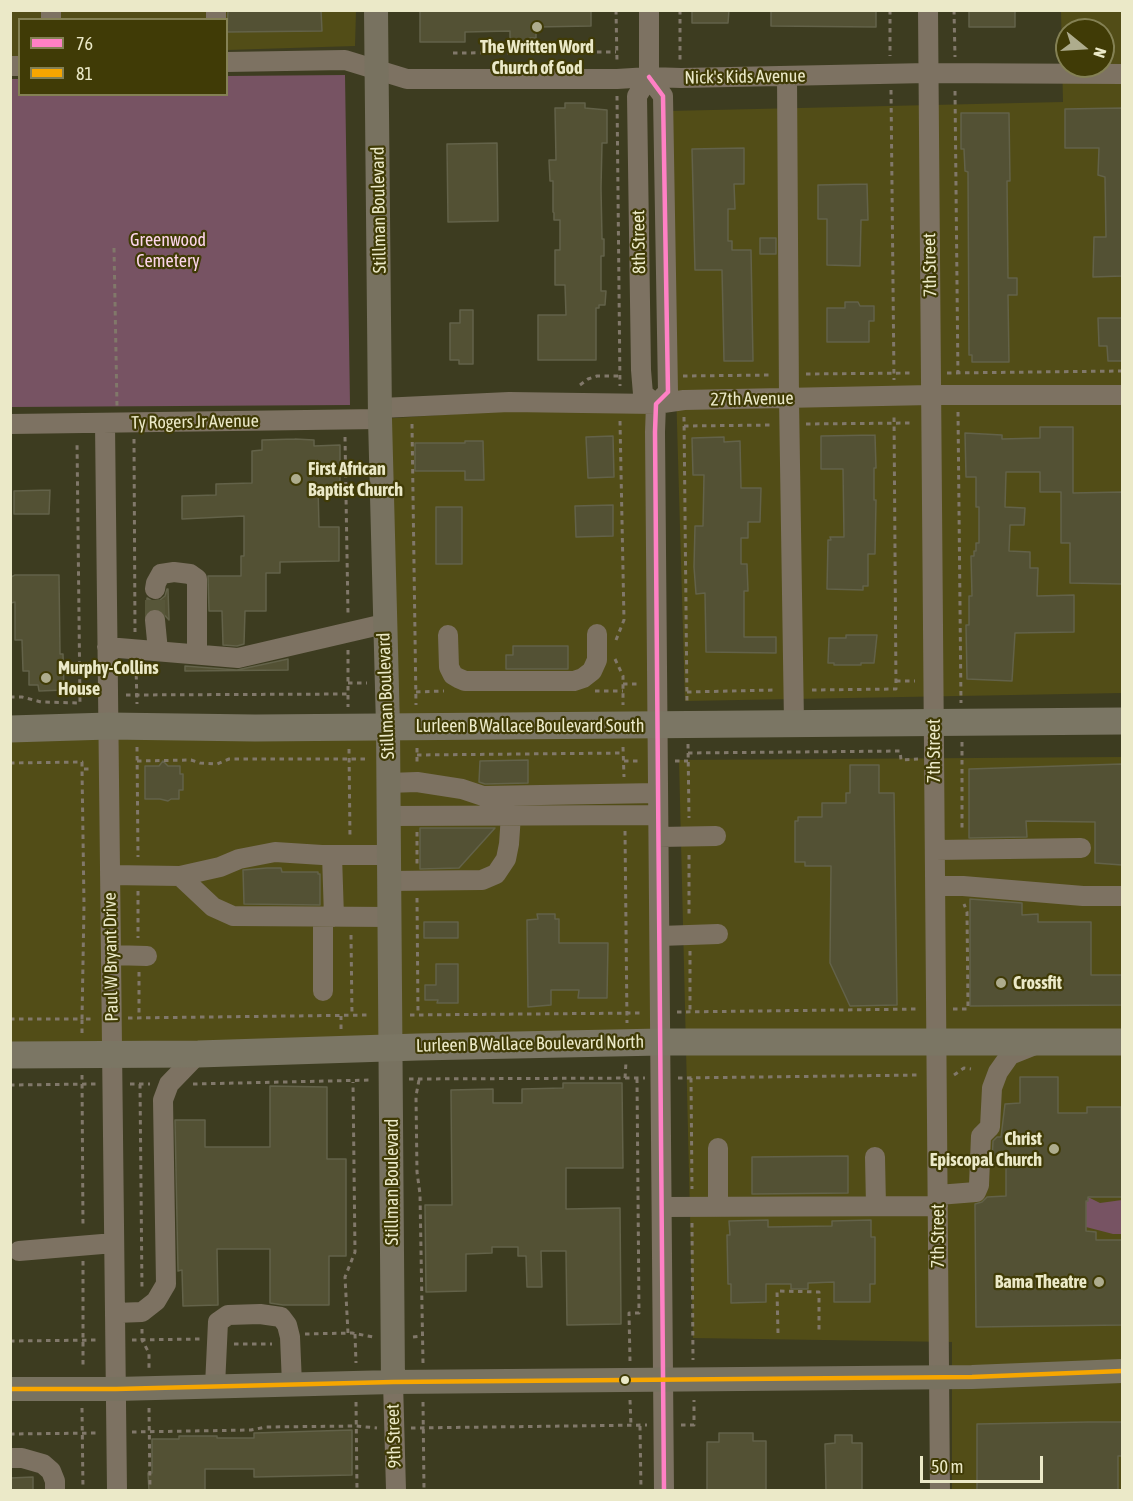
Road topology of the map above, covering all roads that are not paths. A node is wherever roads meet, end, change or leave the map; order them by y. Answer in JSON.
{"nodes":[{"id":1,"x":376,"y":10,"type":"edge"},
{"id":2,"x":649,"y":10,"type":"edge"},
{"id":3,"x":928,"y":10,"type":"edge"},
{"id":4,"x":228,"y":62,"type":"edge"},
{"id":5,"x":377,"y":68,"type":"junction"},
{"id":6,"x":928,"y":73,"type":"junction"},
{"id":7,"x":1122,"y":74,"type":"edge"},
{"id":8,"x":650,"y":76,"type":"junction"},
{"id":9,"x":786,"y":76,"type":"junction"},
{"id":10,"x":1122,"y":395,"type":"edge"},
{"id":11,"x":931,"y":396,"type":"junction"},
{"id":12,"x":789,"y":399,"type":"junction"},
{"id":13,"x":656,"y":404,"type":"junction"},
{"id":14,"x":381,"y":413,"type":"junction"},
{"id":15,"x":10,"y":424,"type":"edge"},
{"id":16,"x":111,"y":424,"type":"junction"},
{"id":17,"x":155,"y":589,"type":"dead end"},
{"id":18,"x":155,"y":620,"type":"tunnel mouth"},
{"id":19,"x":384,"y":624,"type":"junction"},
{"id":20,"x":597,"y":634,"type":"dead end"},
{"id":21,"x":448,"y":635,"type":"dead end"},
{"id":22,"x":107,"y":646,"type":"junction"},
{"id":23,"x":158,"y":651,"type":"junction"},
{"id":24,"x":197,"y":654,"type":"junction"},
{"id":25,"x":1122,"y":721,"type":"edge"},
{"id":26,"x":934,"y":722,"type":"junction"},
{"id":27,"x":794,"y":723,"type":"junction"},
{"id":28,"x":657,"y":725,"type":"junction"},
{"id":29,"x":109,"y":726,"type":"junction"},
{"id":30,"x":388,"y":727,"type":"junction"},
{"id":31,"x":10,"y":729,"type":"edge"},
{"id":32,"x":388,"y":783,"type":"junction"},
{"id":33,"x":658,"y":793,"type":"junction"},
{"id":34,"x":658,"y":815,"type":"junction"},
{"id":35,"x":389,"y":816,"type":"junction"},
{"id":36,"x":511,"y":816,"type":"junction"},
{"id":37,"x":716,"y":836,"type":"dead end"},
{"id":38,"x":659,"y":837,"type":"junction"},
{"id":39,"x":1081,"y":848,"type":"dead end"},
{"id":40,"x":935,"y":850,"type":"junction"},
{"id":41,"x":332,"y":855,"type":"junction"},
{"id":42,"x":389,"y":855,"type":"junction"},
{"id":43,"x":220,"y":867,"type":"junction"},
{"id":44,"x":110,"y":876,"type":"junction"},
{"id":45,"x":180,"y":876,"type":"junction"},
{"id":46,"x":389,"y":881,"type":"junction"},
{"id":47,"x":935,"y":886,"type":"junction"},
{"id":48,"x":1122,"y":896,"type":"edge"},
{"id":49,"x":236,"y":915,"type":"junction"},
{"id":50,"x":328,"y":917,"type":"junction"},
{"id":51,"x":390,"y":917,"type":"junction"},
{"id":52,"x":718,"y":934,"type":"dead end"},
{"id":53,"x":660,"y":936,"type":"junction"},
{"id":54,"x":111,"y":956,"type":"junction"},
{"id":55,"x":147,"y":956,"type":"dead end"},
{"id":56,"x":323,"y":991,"type":"dead end"},
{"id":57,"x":1045,"y":1041,"type":"junction"},
{"id":58,"x":661,"y":1042,"type":"junction"},
{"id":59,"x":936,"y":1042,"type":"junction"},
{"id":60,"x":1122,"y":1042,"type":"edge"},
{"id":61,"x":391,"y":1048,"type":"junction"},
{"id":62,"x":112,"y":1054,"type":"junction"},
{"id":63,"x":198,"y":1054,"type":"junction"},
{"id":64,"x":10,"y":1055,"type":"edge"},
{"id":65,"x":718,"y":1148,"type":"dead end"},
{"id":66,"x":875,"y":1157,"type":"dead end"},
{"id":67,"x":938,"y":1201,"type":"junction"},
{"id":68,"x":876,"y":1206,"type":"junction"},
{"id":69,"x":718,"y":1207,"type":"junction"},
{"id":70,"x":662,"y":1208,"type":"junction"},
{"id":71,"x":114,"y":1243,"type":"junction"},
{"id":72,"x":19,"y":1251,"type":"dead end"},
{"id":73,"x":115,"y":1313,"type":"junction"},
{"id":74,"x":1122,"y":1371,"type":"edge"},
{"id":75,"x":940,"y":1377,"type":"junction"},
{"id":76,"x":663,"y":1380,"type":"junction"},
{"id":77,"x":393,"y":1382,"type":"junction"},
{"id":78,"x":292,"y":1384,"type":"junction"},
{"id":79,"x":215,"y":1386,"type":"junction"},
{"id":80,"x":10,"y":1389,"type":"edge"},
{"id":81,"x":116,"y":1389,"type":"junction"},
{"id":82,"x":10,"y":1458,"type":"edge"},
{"id":83,"x":55,"y":1491,"type":"edge"},
{"id":84,"x":117,"y":1491,"type":"edge"},
{"id":85,"x":396,"y":1491,"type":"edge"},
{"id":86,"x":664,"y":1491,"type":"edge"},
{"id":87,"x":940,"y":1491,"type":"edge"}],
"edges":[{"from":1,"to":5,"type":"main road","name":"Stillman Boulevard"},
{"from":2,"to":8,"type":"street","name":"8th Street"},
{"from":3,"to":6,"type":"street","name":"7th Street"},
{"from":4,"to":5,"type":"street","name":"Nick's Kids Avenue"},
{"from":5,"to":8,"type":"street","name":"Nick's Kids Avenue"},
{"from":5,"to":14,"type":"main road","name":"Stillman Boulevard"},
{"from":6,"to":7,"type":"street","name":"Nick's Kids Avenue"},
{"from":6,"to":9,"type":"street","name":"Nick's Kids Avenue"},
{"from":6,"to":11,"type":"street","name":"7th Street"},
{"from":8,"to":9,"type":"street","name":"Nick's Kids Avenue"},
{"from":8,"to":13,"type":"street","name":"8th Street"},
{"from":8,"to":13,"type":"street","name":"8th Street"},
{"from":9,"to":12,"type":"street"},
{"from":10,"to":11,"type":"street","name":"27th Avenue"},
{"from":11,"to":12,"type":"street","name":"27th Avenue"},
{"from":11,"to":26,"type":"street","name":"7th Street"},
{"from":12,"to":13,"type":"street","name":"27th Avenue"},
{"from":12,"to":27,"type":"street"},
{"from":13,"to":14,"type":"street","name":"27th Avenue"},
{"from":13,"to":28,"type":"street","name":"8th Street"},
{"from":14,"to":16,"type":"street","name":"Ty Rogers Jr Avenue"},
{"from":14,"to":19,"type":"main road","name":"Stillman Boulevard"},
{"from":15,"to":16,"type":"street","name":"Ty Rogers Jr Avenue"},
{"from":16,"to":22,"type":"street","name":"Paul W Bryant Drive"},
{"from":17,"to":24,"type":"street"},
{"from":18,"to":23,"type":"street"},
{"from":19,"to":24,"type":"street"},
{"from":19,"to":30,"type":"main road","name":"Stillman Boulevard"},
{"from":20,"to":21,"type":"street"},
{"from":22,"to":23,"type":"street"},
{"from":22,"to":29,"type":"street","name":"Paul W Bryant Drive"},
{"from":23,"to":24,"type":"street"},
{"from":25,"to":26,"type":"highway","name":"Lurleen B Wallace Boulevard South"},
{"from":26,"to":27,"type":"highway","name":"Lurleen B Wallace Boulevard South"},
{"from":26,"to":40,"type":"street","name":"7th Street"},
{"from":27,"to":28,"type":"highway","name":"Lurleen B Wallace Boulevard South"},
{"from":28,"to":30,"type":"highway","name":"Lurleen B Wallace Boulevard South"},
{"from":28,"to":33,"type":"street","name":"8th Street"},
{"from":29,"to":30,"type":"highway","name":"Lurleen B Wallace Boulevard South"},
{"from":29,"to":31,"type":"highway","name":"Lurleen B Wallace Boulevard South"},
{"from":29,"to":44,"type":"street","name":"Paul W Bryant Drive"},
{"from":30,"to":32,"type":"main road","name":"Stillman Boulevard"},
{"from":32,"to":33,"type":"street"},
{"from":32,"to":35,"type":"main road","name":"Stillman Boulevard"},
{"from":33,"to":34,"type":"street","name":"8th Street"},
{"from":34,"to":36,"type":"street"},
{"from":34,"to":38,"type":"street","name":"8th Street"},
{"from":35,"to":36,"type":"street"},
{"from":35,"to":42,"type":"main road","name":"Stillman Boulevard"},
{"from":36,"to":46,"type":"street"},
{"from":37,"to":38,"type":"street"},
{"from":38,"to":53,"type":"street","name":"8th Street"},
{"from":39,"to":40,"type":"street"},
{"from":40,"to":47,"type":"street","name":"7th Street"},
{"from":41,"to":42,"type":"street"},
{"from":41,"to":43,"type":"street"},
{"from":41,"to":50,"type":"street"},
{"from":42,"to":46,"type":"main road","name":"Stillman Boulevard"},
{"from":43,"to":45,"type":"street"},
{"from":43,"to":49,"type":"street"},
{"from":44,"to":45,"type":"street"},
{"from":44,"to":54,"type":"street","name":"Paul W Bryant Drive"},
{"from":45,"to":49,"type":"street"},
{"from":46,"to":51,"type":"main road","name":"Stillman Boulevard"},
{"from":47,"to":48,"type":"street"},
{"from":47,"to":59,"type":"street","name":"7th Street"},
{"from":49,"to":50,"type":"street"},
{"from":50,"to":51,"type":"street"},
{"from":50,"to":56,"type":"street"},
{"from":51,"to":61,"type":"main road","name":"Stillman Boulevard"},
{"from":52,"to":53,"type":"street"},
{"from":53,"to":58,"type":"street","name":"8th Street"},
{"from":54,"to":55,"type":"street"},
{"from":54,"to":62,"type":"street","name":"Paul W Bryant Drive"},
{"from":57,"to":59,"type":"highway","name":"Lurleen B Wallace Boulevard North"},
{"from":57,"to":60,"type":"highway","name":"Lurleen B Wallace Boulevard North"},
{"from":57,"to":67,"type":"street"},
{"from":58,"to":59,"type":"highway","name":"Lurleen B Wallace Boulevard North"},
{"from":58,"to":61,"type":"highway","name":"Lurleen B Wallace Boulevard North"},
{"from":58,"to":70,"type":"street","name":"8th Street"},
{"from":59,"to":67,"type":"street","name":"7th Street"},
{"from":61,"to":63,"type":"highway","name":"Lurleen B Wallace Boulevard North"},
{"from":61,"to":77,"type":"main road","name":"Stillman Boulevard"},
{"from":62,"to":63,"type":"highway","name":"Lurleen B Wallace Boulevard North"},
{"from":62,"to":64,"type":"highway","name":"Lurleen B Wallace Boulevard North"},
{"from":62,"to":71,"type":"street","name":"Paul W Bryant Drive"},
{"from":63,"to":73,"type":"street"},
{"from":65,"to":69,"type":"street"},
{"from":66,"to":68,"type":"street"},
{"from":67,"to":68,"type":"street"},
{"from":67,"to":75,"type":"street","name":"7th Street"},
{"from":68,"to":69,"type":"street"},
{"from":69,"to":70,"type":"street"},
{"from":70,"to":76,"type":"street","name":"8th Street"},
{"from":71,"to":72,"type":"street"},
{"from":71,"to":73,"type":"street","name":"Paul W Bryant Drive"},
{"from":73,"to":81,"type":"street","name":"Paul W Bryant Drive"},
{"from":74,"to":75,"type":"main road"},
{"from":75,"to":76,"type":"main road"},
{"from":75,"to":87,"type":"street","name":"7th Street"},
{"from":76,"to":77,"type":"main road"},
{"from":76,"to":86,"type":"street","name":"8th Street"},
{"from":77,"to":78,"type":"main road"},
{"from":77,"to":85,"type":"street","name":"9th Street"},
{"from":78,"to":79,"type":"main road"},
{"from":78,"to":79,"type":"street"},
{"from":79,"to":81,"type":"main road"},
{"from":80,"to":81,"type":"main road"},
{"from":81,"to":84,"type":"street","name":"Paul W Bryant Drive"},
{"from":82,"to":83,"type":"street"}]}
